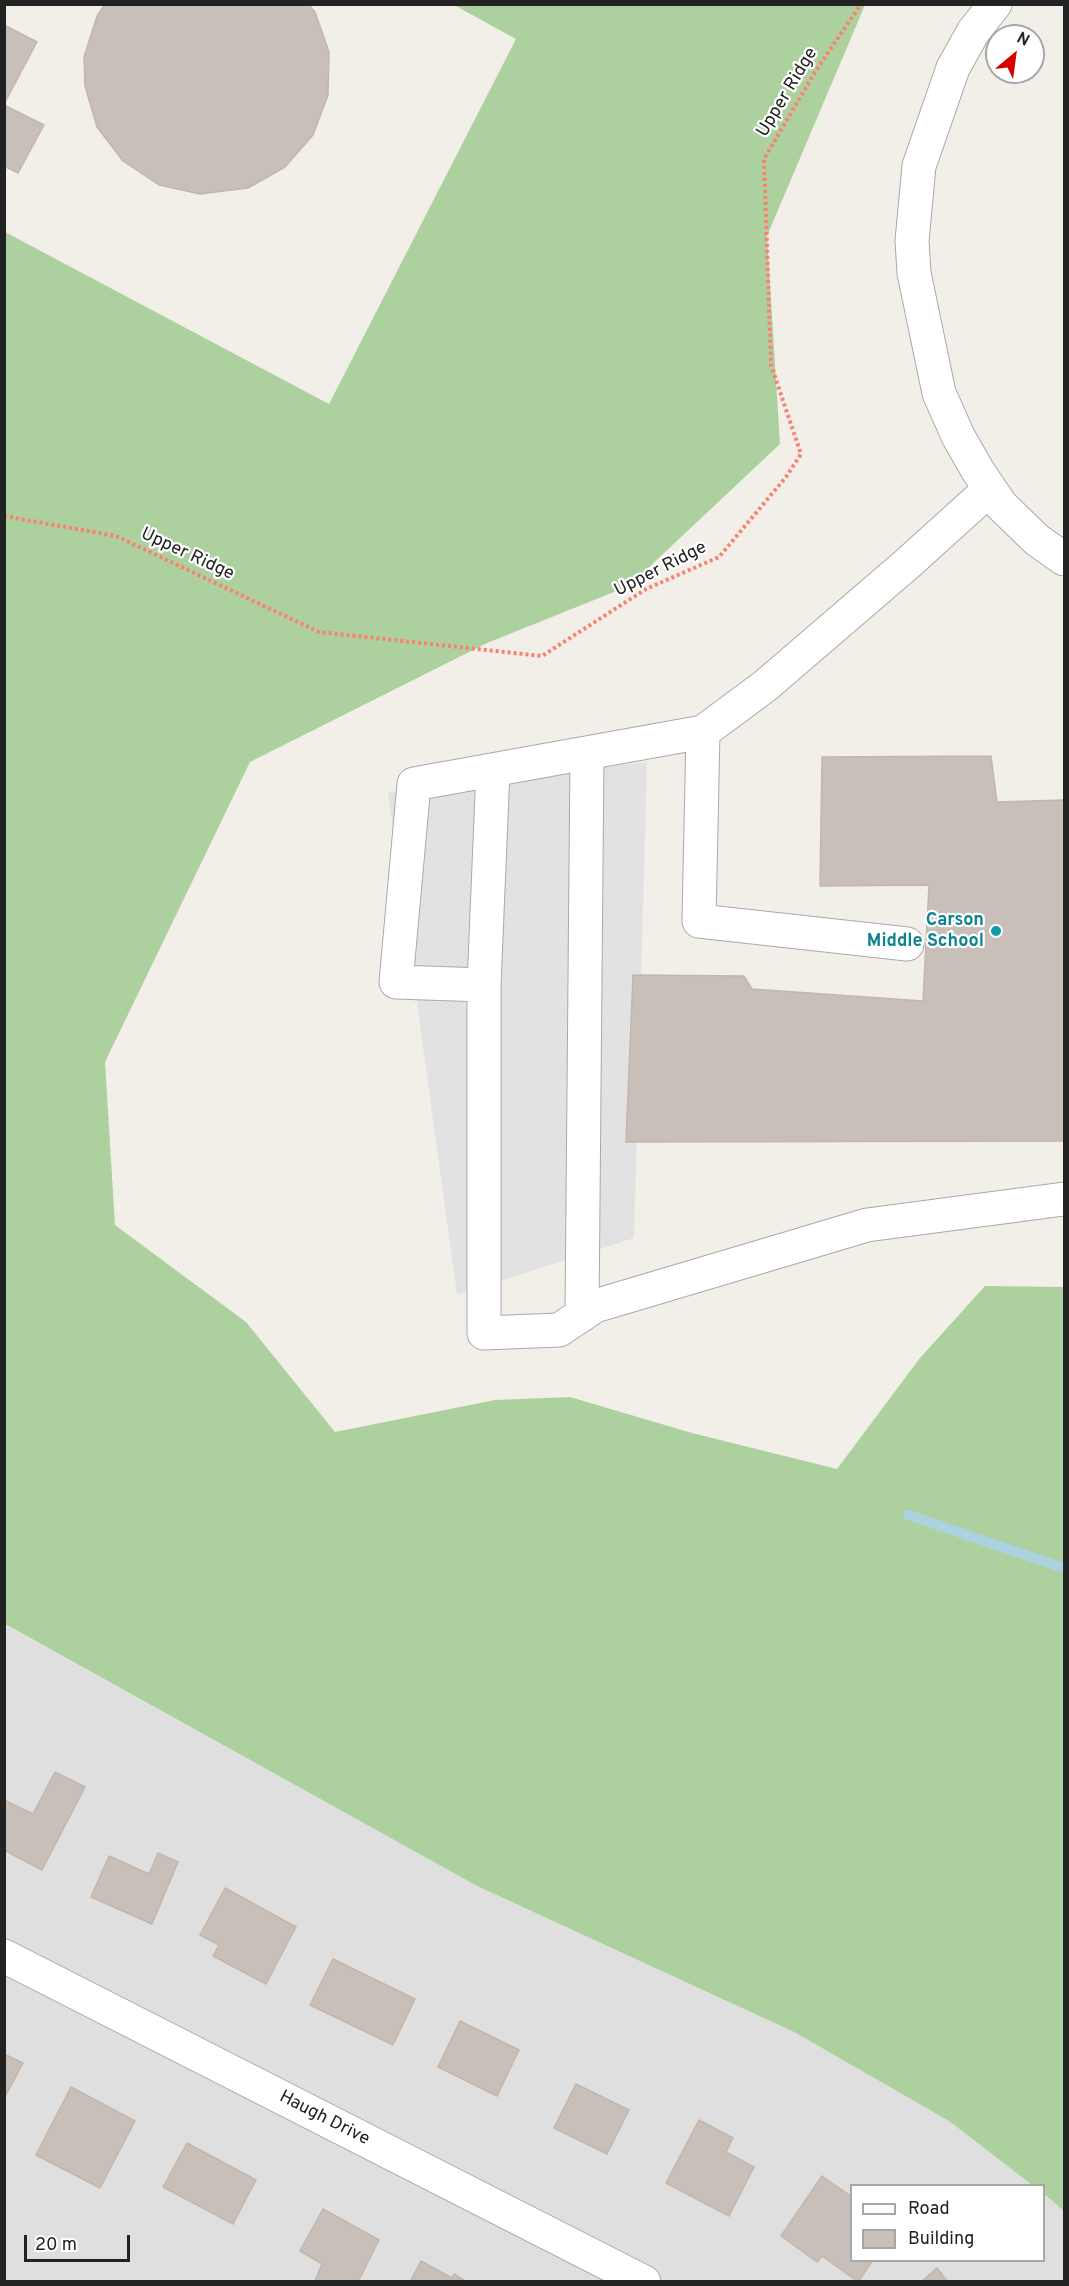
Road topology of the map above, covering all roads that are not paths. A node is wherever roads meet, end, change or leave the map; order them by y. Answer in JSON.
{"nodes":[{"id":1,"x":995,"y":4,"type":"edge"},
{"id":2,"x":990,"y":489,"type":"junction"},
{"id":3,"x":1065,"y":559,"type":"edge"},
{"id":4,"x":703,"y":732,"type":"junction"},
{"id":5,"x":587,"y":754,"type":"junction"},
{"id":6,"x":493,"y":770,"type":"junction"},
{"id":7,"x":907,"y":944,"type":"dead end"},
{"id":8,"x":484,"y":985,"type":"junction"},
{"id":9,"x":1065,"y":1199,"type":"edge"},
{"id":10,"x":582,"y":1315,"type":"junction"},
{"id":11,"x":4,"y":1956,"type":"edge"},
{"id":12,"x":644,"y":2282,"type":"edge"}],
"edges":[{"from":1,"to":2,"type":"street"},
{"from":2,"to":3,"type":"street"},
{"from":2,"to":4,"type":"street"},
{"from":4,"to":5,"type":"street"},
{"from":4,"to":7,"type":"street"},
{"from":5,"to":6,"type":"street"},
{"from":5,"to":10,"type":"street"},
{"from":6,"to":8,"type":"street"},
{"from":6,"to":8,"type":"street"},
{"from":8,"to":10,"type":"street"},
{"from":9,"to":10,"type":"street"},
{"from":11,"to":12,"type":"street","name":"Haugh Drive"}]}
